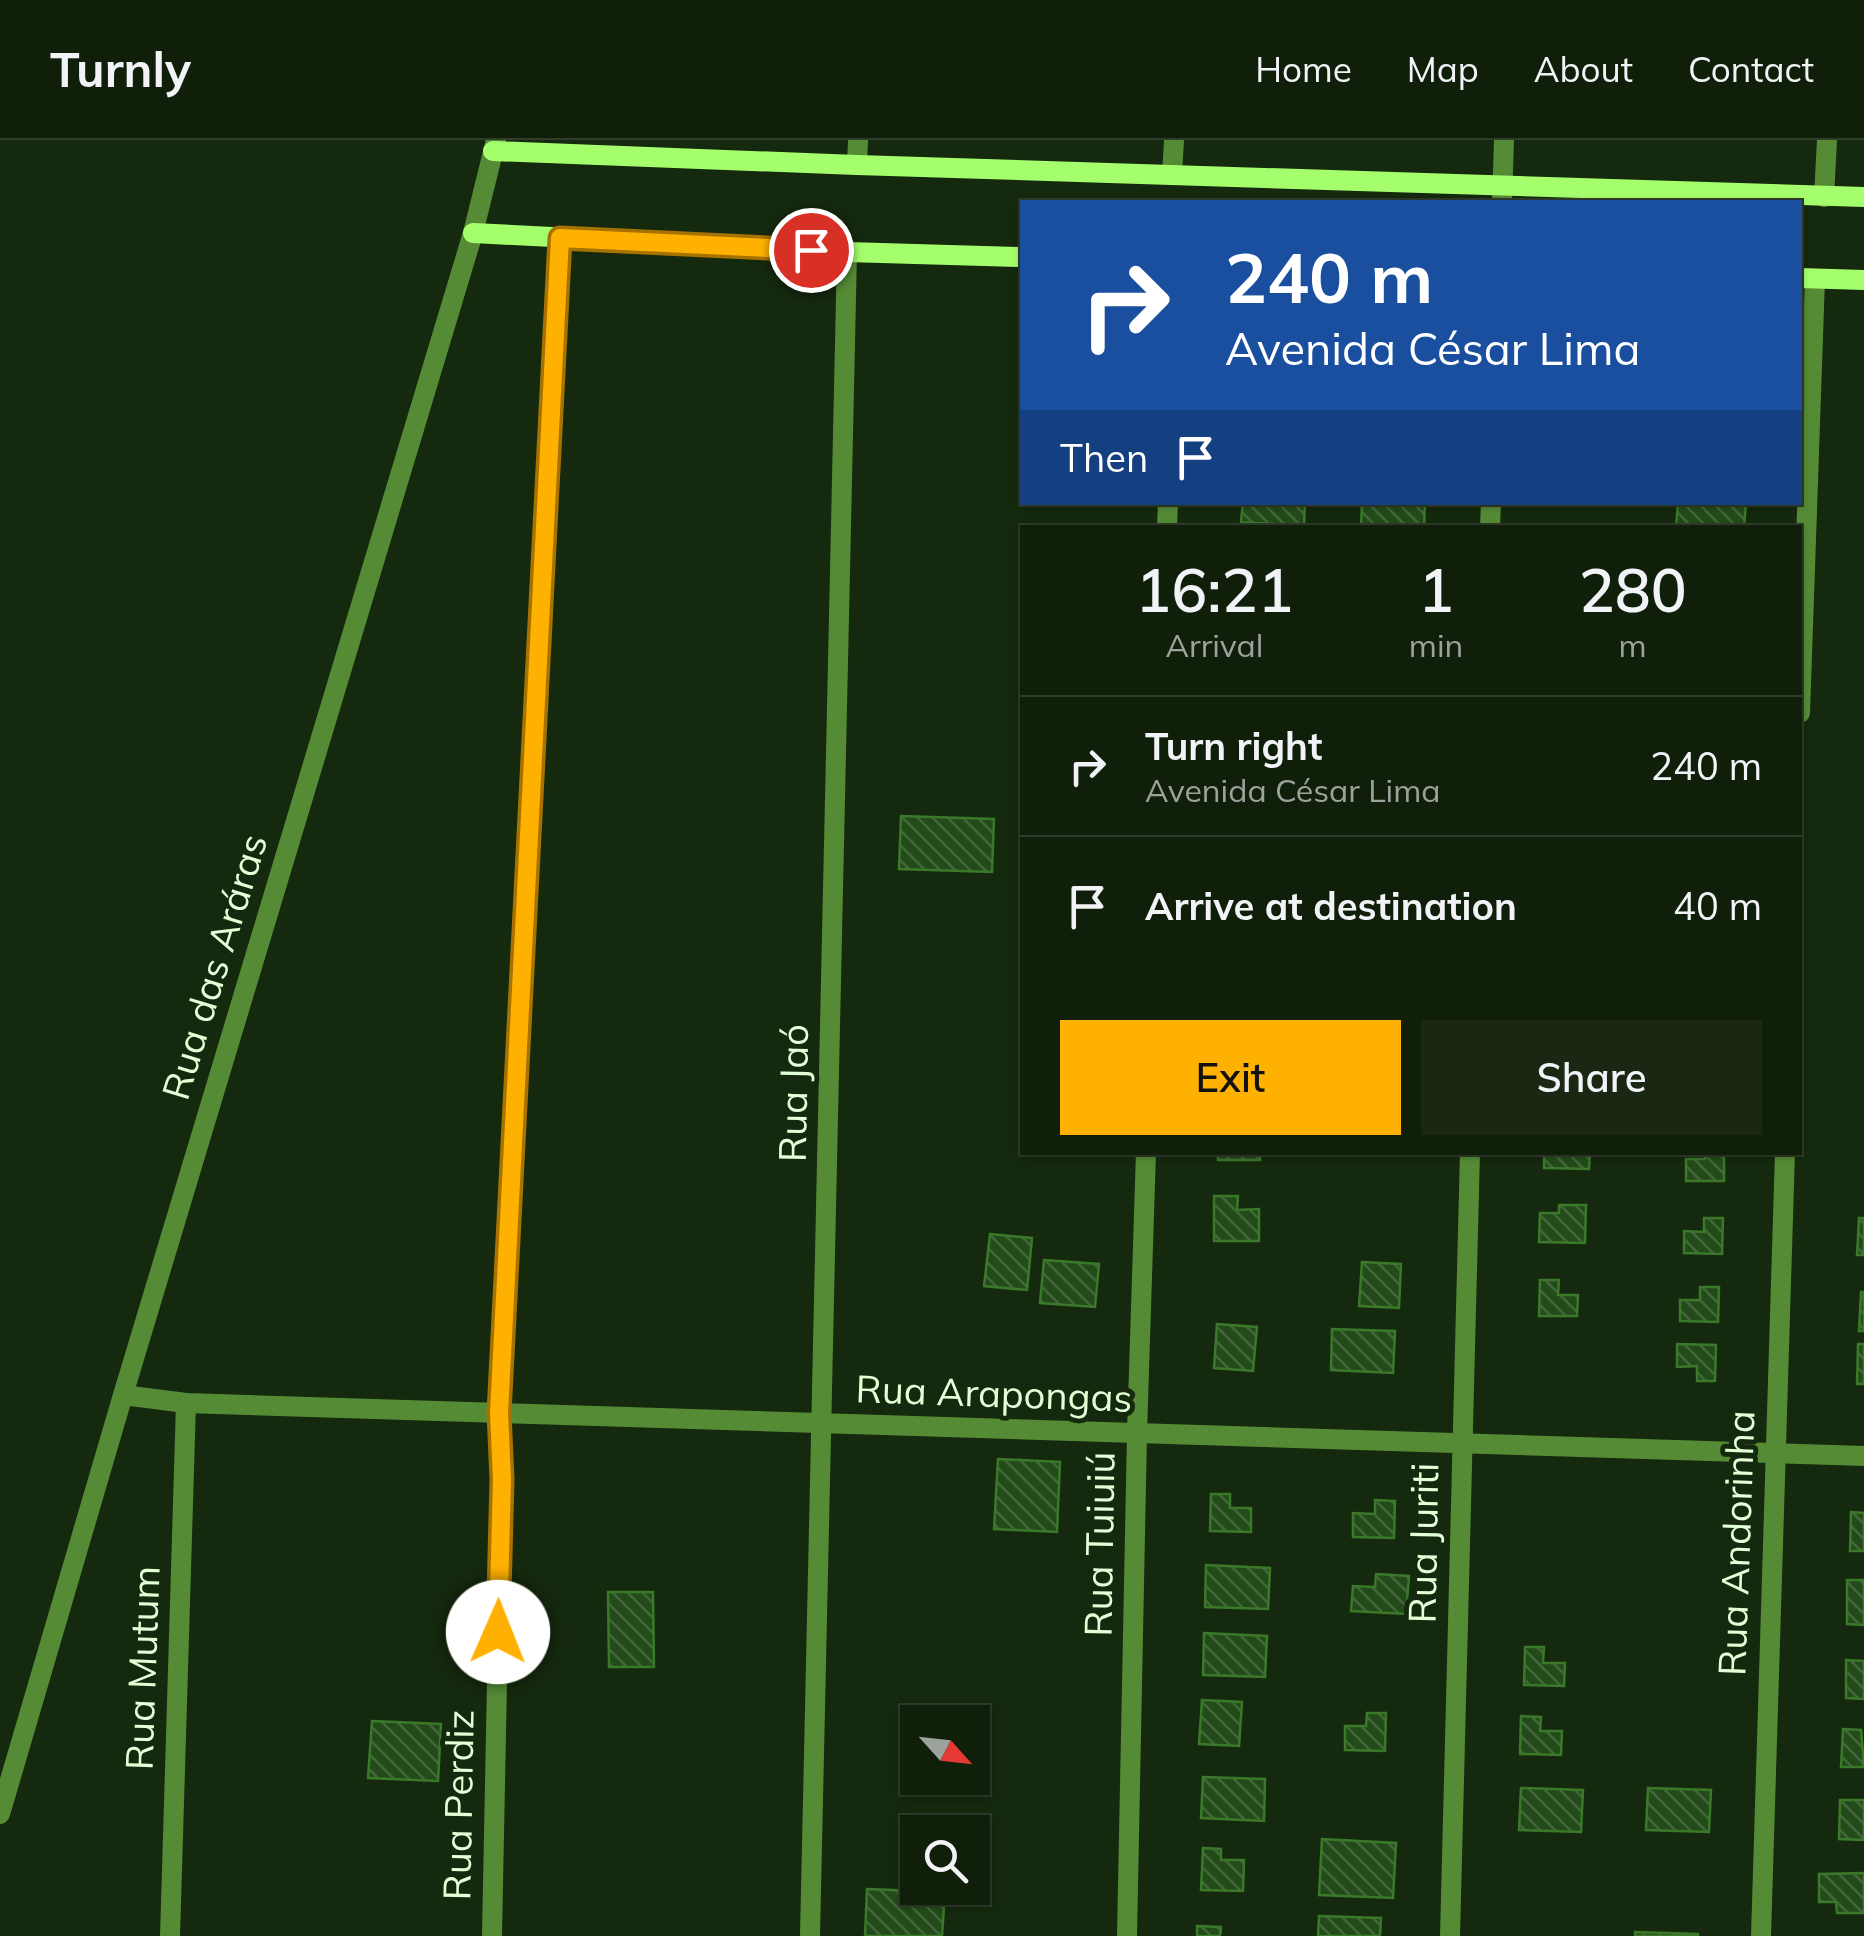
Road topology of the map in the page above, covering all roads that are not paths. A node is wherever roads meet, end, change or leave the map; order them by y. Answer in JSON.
{"nodes":[{"id":1,"x":858,"y":140,"type":"edge"},
{"id":2,"x":1174,"y":140,"type":"edge"},
{"id":3,"x":1504,"y":140,"type":"edge"},
{"id":4,"x":1826,"y":140,"type":"edge"},
{"id":5,"x":494,"y":145,"type":"edge"},
{"id":6,"x":857,"y":165,"type":"junction"},
{"id":7,"x":1172,"y":175,"type":"junction"},
{"id":8,"x":1502,"y":194,"type":"edge"},
{"id":9,"x":1824,"y":196,"type":"junction"},
{"id":10,"x":1864,"y":196,"type":"edge"},
{"id":11,"x":473,"y":233,"type":"junction"},
{"id":12,"x":560,"y":238,"type":"junction"},
{"id":13,"x":847,"y":252,"type":"junction"},
{"id":14,"x":1020,"y":258,"type":"edge"},
{"id":15,"x":1808,"y":279,"type":"edge"},
{"id":16,"x":1864,"y":280,"type":"edge"},
{"id":17,"x":1802,"y":604,"type":"edge"},
{"id":18,"x":1146,"y":1155,"type":"edge"},
{"id":19,"x":1470,"y":1155,"type":"edge"},
{"id":20,"x":1785,"y":1155,"type":"edge"},
{"id":21,"x":123,"y":1395,"type":"junction"},
{"id":22,"x":186,"y":1403,"type":"junction"},
{"id":23,"x":499,"y":1413,"type":"junction"},
{"id":24,"x":822,"y":1424,"type":"junction"},
{"id":25,"x":1137,"y":1434,"type":"junction"},
{"id":26,"x":1461,"y":1444,"type":"junction"},
{"id":27,"x":1774,"y":1453,"type":"junction"},
{"id":28,"x":1864,"y":1456,"type":"edge"},
{"id":29,"x":0,"y":1814,"type":"edge"},
{"id":30,"x":170,"y":1936,"type":"edge"},
{"id":31,"x":492,"y":1936,"type":"edge"},
{"id":32,"x":810,"y":1936,"type":"edge"},
{"id":33,"x":1127,"y":1936,"type":"edge"},
{"id":34,"x":1450,"y":1936,"type":"edge"},
{"id":35,"x":1761,"y":1936,"type":"edge"}],
"edges":[{"from":1,"to":6,"type":"street"},
{"from":2,"to":7,"type":"street"},
{"from":3,"to":8,"type":"street"},
{"from":4,"to":9,"type":"street"},
{"from":5,"to":6,"type":"street"},
{"from":5,"to":11,"type":"street","name":"Rua das Aráras"},
{"from":6,"to":7,"type":"street"},
{"from":7,"to":8,"type":"street"},
{"from":8,"to":9,"type":"street"},
{"from":9,"to":10,"type":"street"},
{"from":11,"to":12,"type":"street"},
{"from":11,"to":21,"type":"street","name":"Rua das Aráras"},
{"from":12,"to":13,"type":"street"},
{"from":12,"to":23,"type":"street","name":"Rua Perdiz"},
{"from":13,"to":14,"type":"street"},
{"from":13,"to":24,"type":"street","name":"Rua Jaó"},
{"from":15,"to":16,"type":"street"},
{"from":15,"to":17,"type":"street"},
{"from":18,"to":25,"type":"street","name":"Rua Tuiuiú"},
{"from":19,"to":26,"type":"street","name":"Rua Juriti"},
{"from":20,"to":27,"type":"street","name":"Rua Andorinha"},
{"from":21,"to":22,"type":"street","name":"Rua Arapongas"},
{"from":21,"to":29,"type":"street","name":"Rua das Aráras"},
{"from":22,"to":23,"type":"street","name":"Rua Arapongas"},
{"from":22,"to":30,"type":"street","name":"Rua Mutum"},
{"from":23,"to":24,"type":"street","name":"Rua Arapongas"},
{"from":23,"to":31,"type":"street","name":"Rua Perdiz"},
{"from":24,"to":25,"type":"street","name":"Rua Arapongas"},
{"from":24,"to":32,"type":"street","name":"Rua Jaó"},
{"from":25,"to":26,"type":"street","name":"Rua Arapongas"},
{"from":25,"to":33,"type":"street","name":"Rua Tuiuiú"},
{"from":26,"to":27,"type":"street","name":"Rua Arapongas"},
{"from":26,"to":34,"type":"street","name":"Rua Juriti"},
{"from":27,"to":28,"type":"street","name":"Rua Arapongas"},
{"from":27,"to":35,"type":"street","name":"Rua Andorinha"}]}
